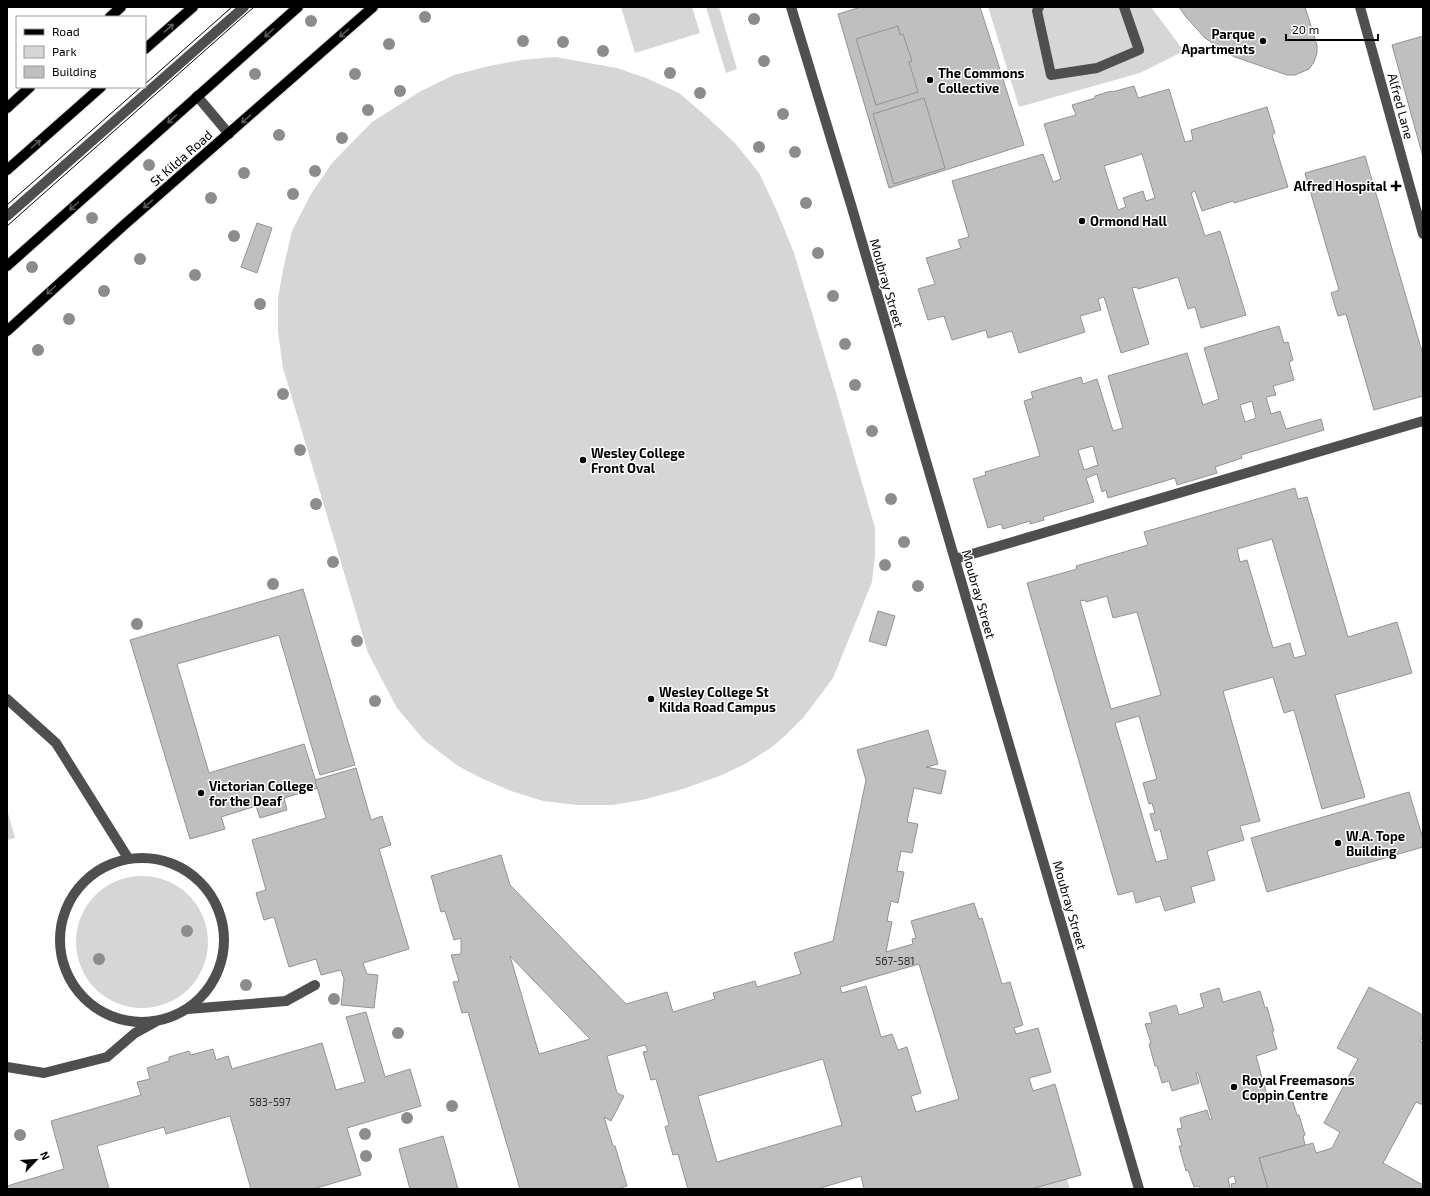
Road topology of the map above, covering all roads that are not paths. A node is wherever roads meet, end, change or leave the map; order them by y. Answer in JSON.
{"nodes":[{"id":1,"x":121,"y":7,"type":"edge"},
{"id":2,"x":193,"y":7,"type":"edge"},
{"id":3,"x":244,"y":7,"type":"edge"},
{"id":4,"x":298,"y":7,"type":"edge"},
{"id":5,"x":373,"y":7,"type":"edge"},
{"id":6,"x":791,"y":7,"type":"edge"},
{"id":7,"x":1039,"y":7,"type":"edge"},
{"id":8,"x":1124,"y":7,"type":"edge"},
{"id":9,"x":1360,"y":7,"type":"edge"},
{"id":10,"x":111,"y":16,"type":"edge"},
{"id":11,"x":146,"y":48,"type":"edge"},
{"id":12,"x":29,"y":88,"type":"edge"},
{"id":13,"x":100,"y":88,"type":"edge"},
{"id":14,"x":198,"y":96,"type":"junction"},
{"id":15,"x":7,"y":108,"type":"edge"},
{"id":16,"x":228,"y":134,"type":"junction"},
{"id":17,"x":7,"y":170,"type":"edge"},
{"id":18,"x":7,"y":216,"type":"edge"},
{"id":19,"x":1423,"y":234,"type":"edge"},
{"id":20,"x":7,"y":266,"type":"edge"},
{"id":21,"x":7,"y":331,"type":"edge"},
{"id":22,"x":1423,"y":421,"type":"edge"},
{"id":23,"x":955,"y":559,"type":"junction"},
{"id":24,"x":7,"y":699,"type":"edge"},
{"id":25,"x":128,"y":858,"type":"junction"},
{"id":26,"x":315,"y":985,"type":"dead end"},
{"id":27,"x":188,"y":1009,"type":"junction"},
{"id":28,"x":155,"y":1022,"type":"junction"},
{"id":29,"x":7,"y":1067,"type":"edge"},
{"id":30,"x":1139,"y":1189,"type":"edge"}],
"edges":[{"from":1,"to":10,"type":"main road"},
{"from":11,"to":2,"type":"main road","one_way":true},
{"from":3,"to":18,"type":"street"},
{"from":4,"to":14,"type":"main road","one_way":true},
{"from":5,"to":16,"type":"main road","name":"St Kilda Road","one_way":true},
{"from":6,"to":23,"type":"street","name":"Moubray Street"},
{"from":7,"to":8,"type":"street"},
{"from":9,"to":19,"type":"street","name":"Alfred Lane"},
{"from":12,"to":15,"type":"main road"},
{"from":17,"to":13,"type":"main road","one_way":true},
{"from":14,"to":16,"type":"street"},
{"from":14,"to":20,"type":"main road","one_way":true},
{"from":16,"to":21,"type":"main road","name":"St Kilda Road","one_way":true},
{"from":22,"to":23,"type":"street"},
{"from":23,"to":30,"type":"street","name":"Moubray Street"},
{"from":24,"to":25,"type":"street"},
{"from":25,"to":27,"type":"street"},
{"from":25,"to":28,"type":"street"},
{"from":26,"to":27,"type":"street"},
{"from":27,"to":28,"type":"street"},
{"from":28,"to":29,"type":"street"}]}
